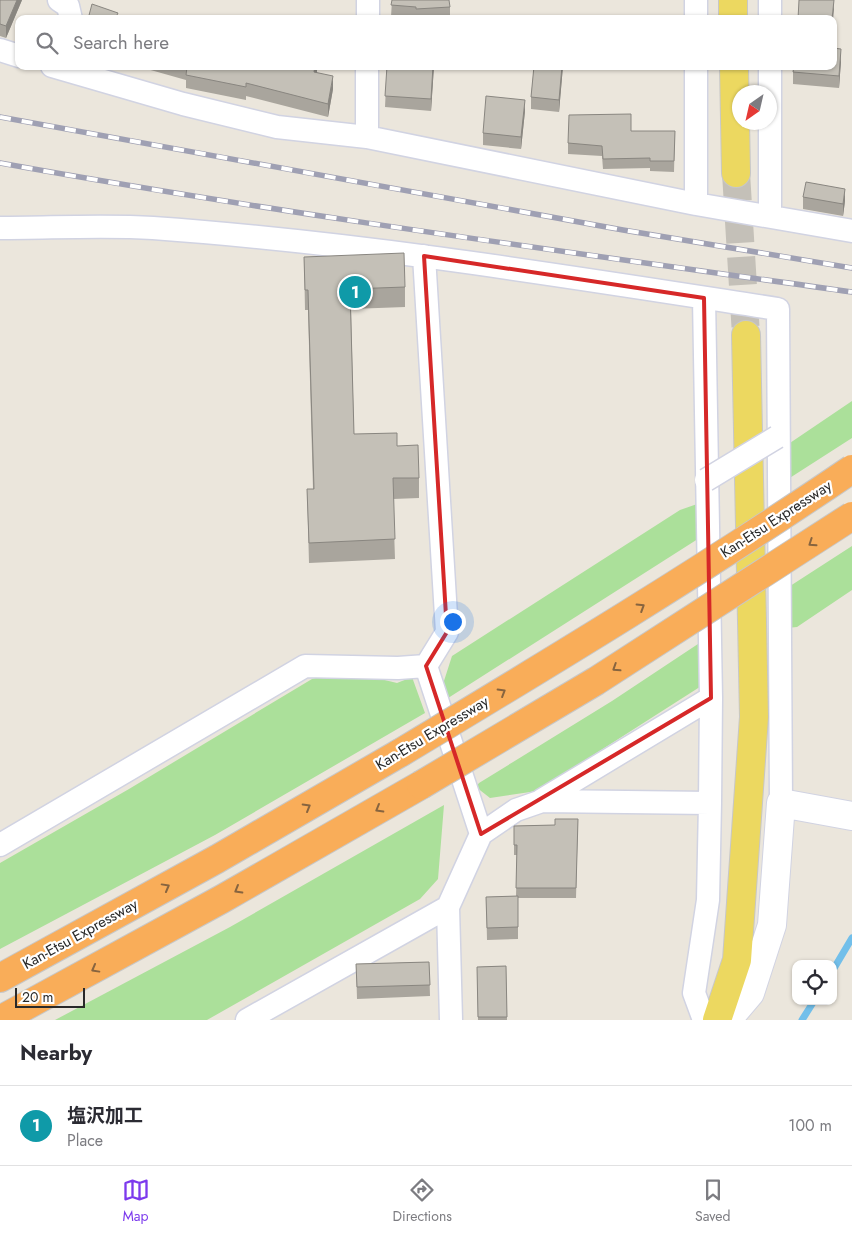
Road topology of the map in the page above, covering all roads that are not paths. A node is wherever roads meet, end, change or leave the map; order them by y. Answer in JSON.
{"nodes":[{"id":1,"x":59,"y":0,"type":"edge"},
{"id":2,"x":368,"y":0,"type":"edge"},
{"id":3,"x":696,"y":0,"type":"edge"},
{"id":4,"x":733,"y":0,"type":"edge"},
{"id":5,"x":770,"y":0,"type":"edge"},
{"id":6,"x":70,"y":15,"type":"edge"},
{"id":7,"x":368,"y":15,"type":"edge"},
{"id":8,"x":696,"y":15,"type":"edge"},
{"id":9,"x":733,"y":15,"type":"edge"},
{"id":10,"x":770,"y":15,"type":"edge"},
{"id":11,"x":0,"y":50,"type":"edge"},
{"id":12,"x":15,"y":55,"type":"edge"},
{"id":13,"x":367,"y":70,"type":"edge"},
{"id":14,"x":696,"y":70,"type":"edge"},
{"id":15,"x":734,"y":70,"type":"edge"},
{"id":16,"x":770,"y":70,"type":"edge"},
{"id":17,"x":82,"y":71,"type":"edge"},
{"id":18,"x":367,"y":138,"type":"junction"},
{"id":19,"x":736,"y":173,"type":"tunnel mouth"},
{"id":20,"x":696,"y":204,"type":"junction"},
{"id":21,"x":770,"y":216,"type":"junction"},
{"id":22,"x":0,"y":228,"type":"edge"},
{"id":23,"x":852,"y":231,"type":"edge"},
{"id":24,"x":424,"y":256,"type":"junction"},
{"id":25,"x":704,"y":298,"type":"junction"},
{"id":26,"x":746,"y":335,"type":"tunnel mouth"},
{"id":27,"x":777,"y":437,"type":"junction"},
{"id":28,"x":852,"y":469,"type":"edge"},
{"id":29,"x":706,"y":480,"type":"junction"},
{"id":30,"x":852,"y":516,"type":"edge"},
{"id":31,"x":426,"y":666,"type":"junction"},
{"id":32,"x":711,"y":698,"type":"junction"},
{"id":33,"x":542,"y":801,"type":"junction"},
{"id":34,"x":710,"y":803,"type":"junction"},
{"id":35,"x":781,"y":804,"type":"junction"},
{"id":36,"x":852,"y":816,"type":"edge"},
{"id":37,"x":481,"y":834,"type":"junction"},
{"id":38,"x":0,"y":845,"type":"edge"},
{"id":39,"x":448,"y":907,"type":"junction"},
{"id":40,"x":0,"y":978,"type":"edge"},
{"id":41,"x":0,"y":1020,"type":"edge"},
{"id":42,"x":247,"y":1020,"type":"edge"},
{"id":43,"x":451,"y":1020,"type":"edge"},
{"id":44,"x":704,"y":1020,"type":"edge"},
{"id":45,"x":717,"y":1020,"type":"edge"},
{"id":46,"x":727,"y":1020,"type":"edge"}],
"edges":[{"from":1,"to":6,"type":"street"},
{"from":2,"to":7,"type":"street"},
{"from":3,"to":8,"type":"street"},
{"from":4,"to":9,"type":"main road"},
{"from":5,"to":10,"type":"street"},
{"from":11,"to":12,"type":"street"},
{"from":13,"to":18,"type":"street"},
{"from":14,"to":20,"type":"street"},
{"from":15,"to":19,"type":"main road"},
{"from":16,"to":21,"type":"street"},
{"from":17,"to":18,"type":"street"},
{"from":18,"to":20,"type":"street"},
{"from":20,"to":21,"type":"street"},
{"from":21,"to":23,"type":"street"},
{"from":22,"to":24,"type":"street"},
{"from":24,"to":25,"type":"street"},
{"from":24,"to":31,"type":"street"},
{"from":25,"to":27,"type":"street"},
{"from":25,"to":29,"type":"street"},
{"from":26,"to":45,"type":"main road"},
{"from":27,"to":29,"type":"street","bridge":true},
{"from":27,"to":35,"type":"street"},
{"from":40,"to":28,"type":"highway","name":"Kan-Etsu Expressway","one_way":true,"bridge":true},
{"from":29,"to":32,"type":"street"},
{"from":30,"to":41,"type":"highway","one_way":true,"bridge":true},
{"from":31,"to":37,"type":"street"},
{"from":31,"to":38,"type":"street"},
{"from":32,"to":33,"type":"street"},
{"from":32,"to":34,"type":"street"},
{"from":33,"to":34,"type":"street"},
{"from":33,"to":37,"type":"street"},
{"from":34,"to":44,"type":"street"},
{"from":35,"to":36,"type":"main road"},
{"from":35,"to":46,"type":"main road"},
{"from":37,"to":39,"type":"street"},
{"from":39,"to":42,"type":"street"},
{"from":39,"to":43,"type":"street"}]}
